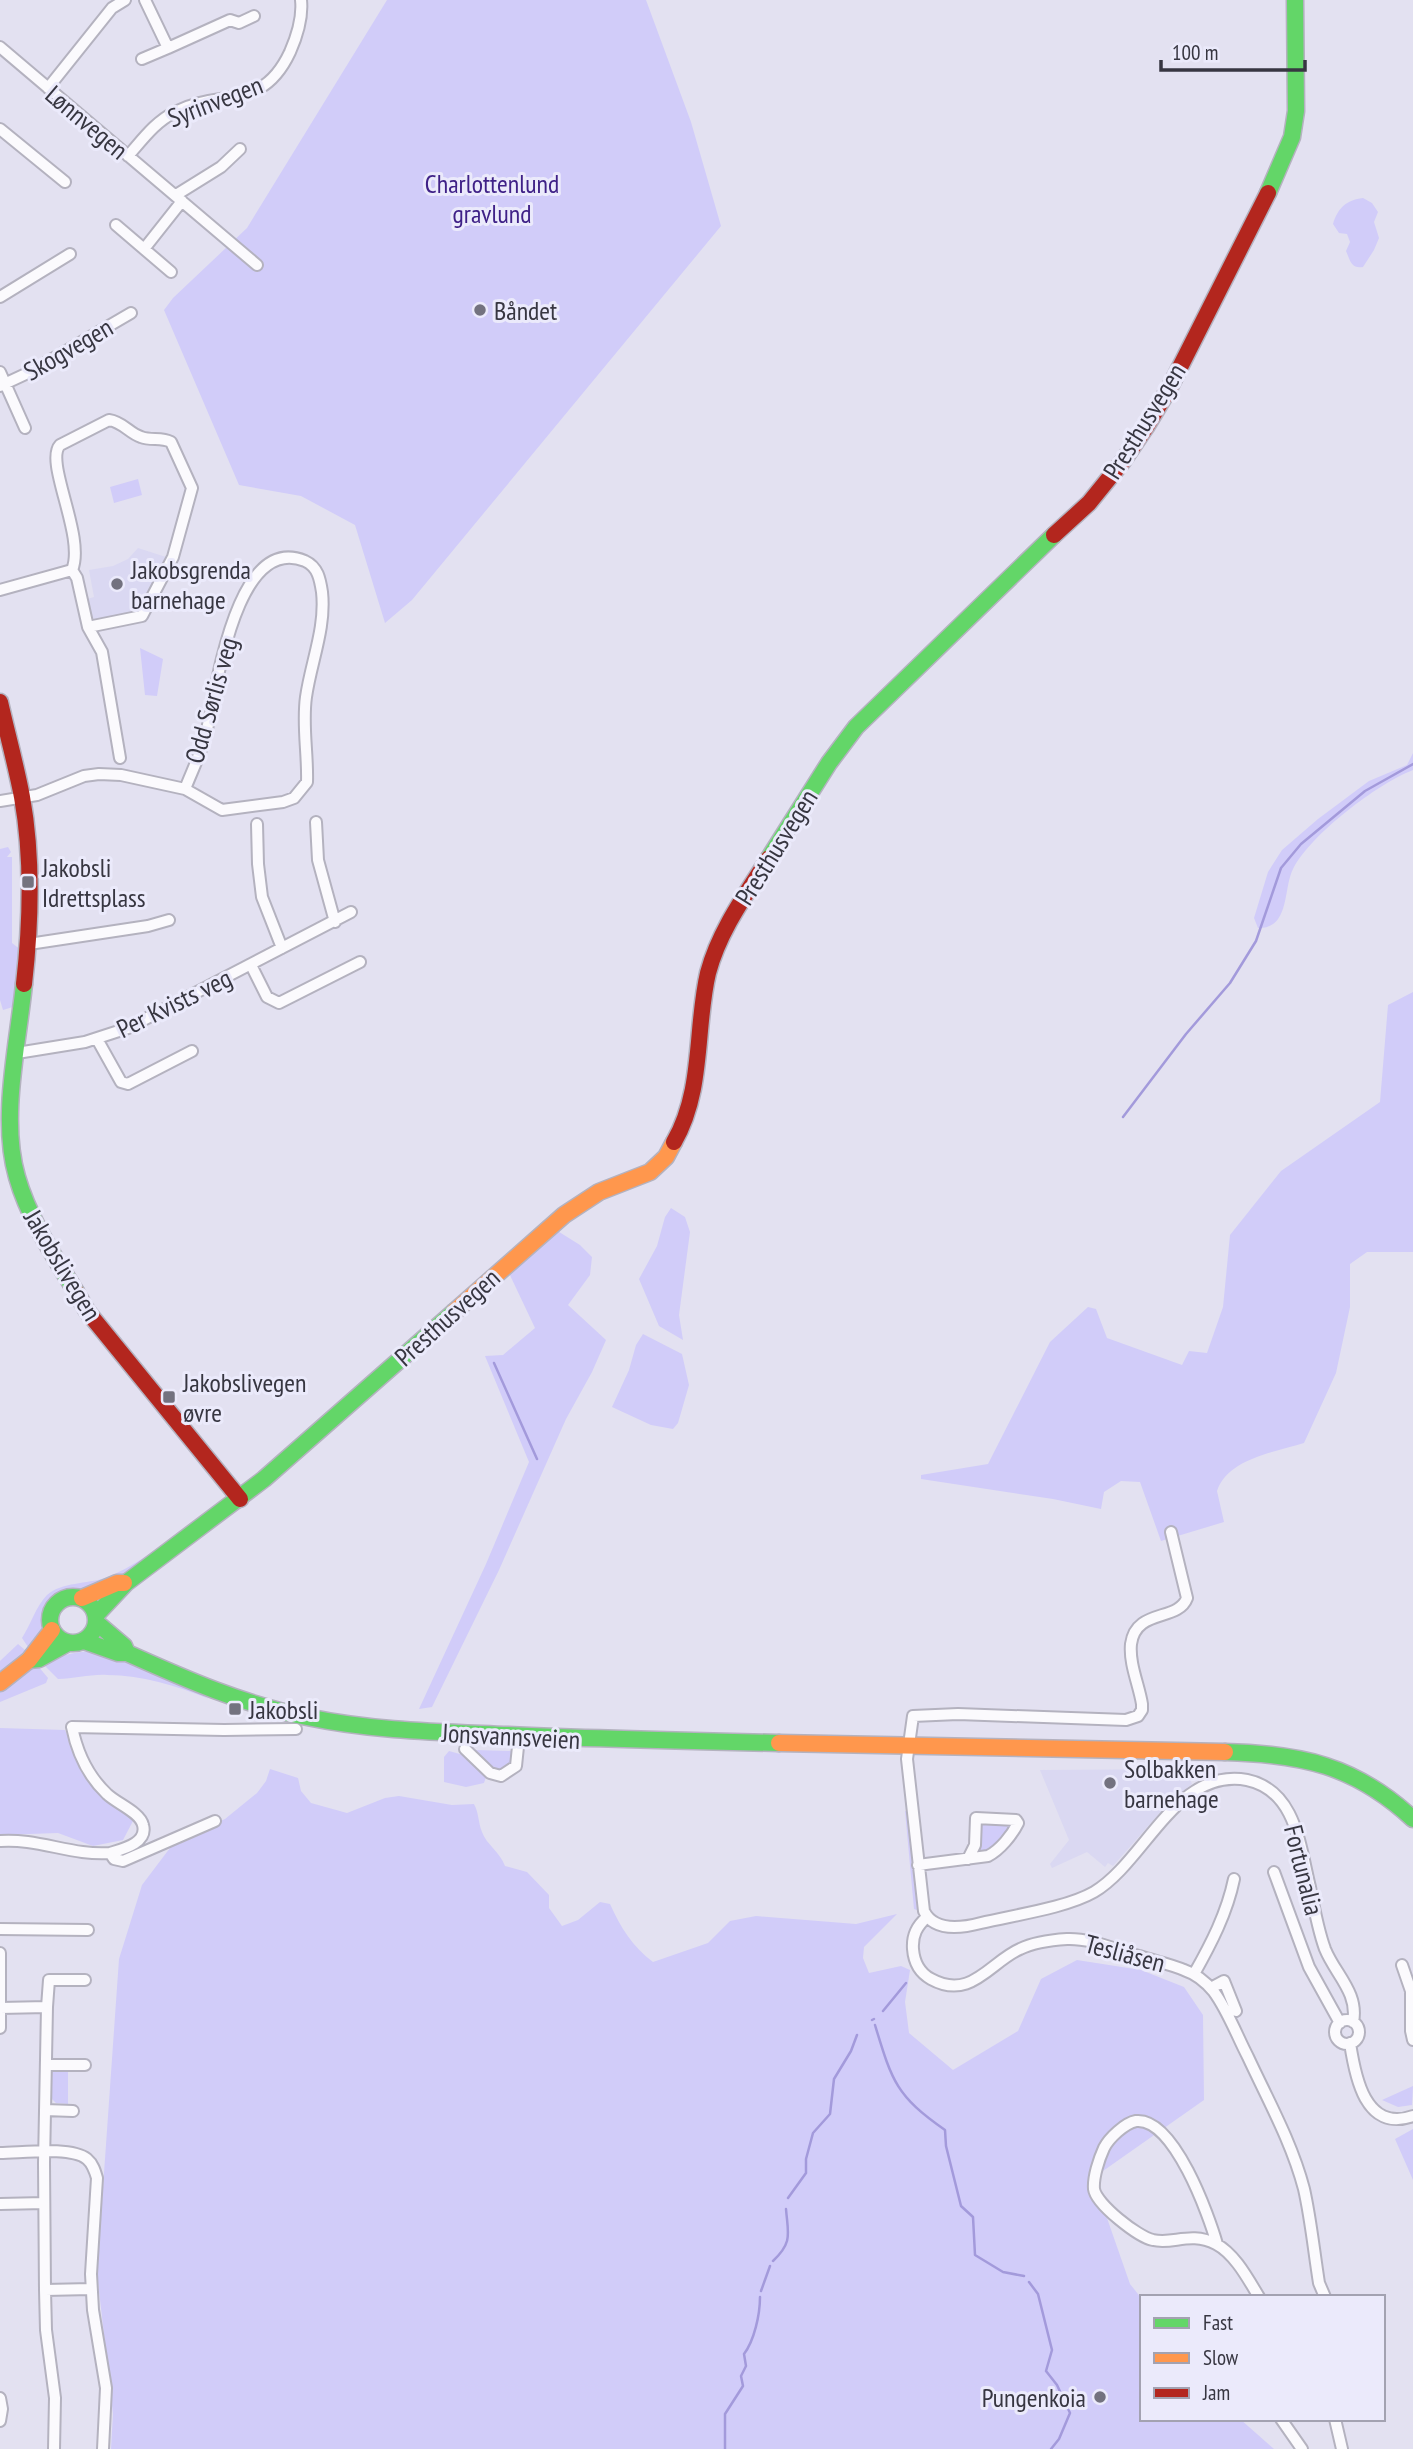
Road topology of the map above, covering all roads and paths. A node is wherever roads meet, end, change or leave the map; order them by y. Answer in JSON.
{"nodes":[{"id":1,"x":125,"y":0,"type":"edge"},
{"id":2,"x":145,"y":0,"type":"edge"},
{"id":3,"x":301,"y":0,"type":"edge"},
{"id":4,"x":1295,"y":0,"type":"edge"},
{"id":5,"x":110,"y":4,"type":"edge"},
{"id":6,"x":254,"y":16,"type":"dead end"},
{"id":7,"x":0,"y":47,"type":"edge"},
{"id":8,"x":167,"y":48,"type":"junction"},
{"id":9,"x":142,"y":59,"type":"dead end"},
{"id":10,"x":48,"y":88,"type":"junction"},
{"id":11,"x":0,"y":129,"type":"edge"},
{"id":12,"x":240,"y":149,"type":"dead end"},
{"id":13,"x":128,"y":156,"type":"junction"},
{"id":14,"x":65,"y":182,"type":"dead end"},
{"id":15,"x":179,"y":198,"type":"junction"},
{"id":16,"x":116,"y":225,"type":"dead end"},
{"id":17,"x":144,"y":249,"type":"junction"},
{"id":18,"x":70,"y":254,"type":"dead end"},
{"id":19,"x":257,"y":265,"type":"dead end"},
{"id":20,"x":171,"y":272,"type":"dead end"},
{"id":21,"x":0,"y":297,"type":"edge"},
{"id":22,"x":131,"y":313,"type":"dead end"},
{"id":23,"x":0,"y":372,"type":"edge"},
{"id":24,"x":2,"y":385,"type":"edge"},
{"id":25,"x":25,"y":428,"type":"dead end"},
{"id":26,"x":72,"y":570,"type":"junction"},
{"id":27,"x":0,"y":590,"type":"edge"},
{"id":28,"x":88,"y":626,"type":"junction"},
{"id":29,"x":0,"y":702,"type":"edge"},
{"id":30,"x":120,"y":758,"type":"dead end"},
{"id":31,"x":185,"y":789,"type":"junction"},
{"id":32,"x":22,"y":798,"type":"junction"},
{"id":33,"x":0,"y":801,"type":"edge"},
{"id":34,"x":316,"y":822,"type":"dead end"},
{"id":35,"x":257,"y":824,"type":"dead end"},
{"id":36,"x":351,"y":912,"type":"dead end"},
{"id":37,"x":169,"y":920,"type":"dead end"},
{"id":38,"x":335,"y":922,"type":"junction"},
{"id":39,"x":29,"y":943,"type":"junction"},
{"id":40,"x":282,"y":948,"type":"junction"},
{"id":41,"x":359,"y":962,"type":"dead end"},
{"id":42,"x":251,"y":965,"type":"junction"},
{"id":43,"x":97,"y":1039,"type":"junction"},
{"id":44,"x":192,"y":1051,"type":"dead end"},
{"id":45,"x":17,"y":1053,"type":"junction"},
{"id":46,"x":5,"y":1111,"type":"edge"},
{"id":47,"x":240,"y":1499,"type":"junction"},
{"id":48,"x":1171,"y":1532,"type":"dead end"},
{"id":49,"x":126,"y":1583,"type":"junction"},
{"id":50,"x":82,"y":1598,"type":"junction"},
{"id":51,"x":97,"y":1619,"type":"junction"},
{"id":52,"x":52,"y":1630,"type":"junction"},
{"id":53,"x":76,"y":1642,"type":"junction"},
{"id":54,"x":127,"y":1653,"type":"junction"},
{"id":55,"x":29,"y":1660,"type":"junction"},
{"id":56,"x":0,"y":1683,"type":"edge"},
{"id":57,"x":296,"y":1729,"type":"dead end"},
{"id":58,"x":519,"y":1737,"type":"junction"},
{"id":59,"x":908,"y":1746,"type":"junction"},
{"id":60,"x":465,"y":1749,"type":"dead end"},
{"id":61,"x":1413,"y":1819,"type":"edge"},
{"id":62,"x":215,"y":1821,"type":"dead end"},
{"id":63,"x":0,"y":1841,"type":"edge"},
{"id":64,"x":110,"y":1853,"type":"junction"},
{"id":65,"x":968,"y":1859,"type":"junction"},
{"id":66,"x":918,"y":1865,"type":"junction"},
{"id":67,"x":1274,"y":1872,"type":"dead end"},
{"id":68,"x":1234,"y":1879,"type":"dead end"},
{"id":69,"x":927,"y":1917,"type":"junction"},
{"id":70,"x":0,"y":1929,"type":"edge"},
{"id":71,"x":88,"y":1930,"type":"dead end"},
{"id":72,"x":0,"y":1953,"type":"edge"},
{"id":73,"x":1402,"y":1965,"type":"dead end"},
{"id":74,"x":1194,"y":1974,"type":"junction"},
{"id":75,"x":85,"y":1980,"type":"dead end"},
{"id":76,"x":1211,"y":1988,"type":"junction"},
{"id":77,"x":0,"y":1993,"type":"edge"},
{"id":78,"x":47,"y":2007,"type":"junction"},
{"id":79,"x":0,"y":2008,"type":"edge"},
{"id":80,"x":1236,"y":2011,"type":"dead end"},
{"id":81,"x":1353,"y":2022,"type":"junction"},
{"id":82,"x":1340,"y":2023,"type":"junction"},
{"id":83,"x":0,"y":2028,"type":"edge"},
{"id":84,"x":1413,"y":2040,"type":"edge"},
{"id":85,"x":1350,"y":2043,"type":"junction"},
{"id":86,"x":46,"y":2065,"type":"junction"},
{"id":87,"x":85,"y":2065,"type":"dead end"},
{"id":88,"x":46,"y":2110,"type":"junction"},
{"id":89,"x":73,"y":2111,"type":"dead end"},
{"id":90,"x":1413,"y":2116,"type":"edge"},
{"id":91,"x":0,"y":2153,"type":"edge"},
{"id":92,"x":44,"y":2153,"type":"junction"},
{"id":93,"x":44,"y":2203,"type":"junction"},
{"id":94,"x":0,"y":2204,"type":"edge"},
{"id":95,"x":1217,"y":2244,"type":"junction"},
{"id":96,"x":91,"y":2289,"type":"junction"},
{"id":97,"x":45,"y":2290,"type":"junction"},
{"id":98,"x":1258,"y":2295,"type":"edge"},
{"id":99,"x":1324,"y":2295,"type":"edge"},
{"id":100,"x":0,"y":2398,"type":"edge"},
{"id":101,"x":0,"y":2421,"type":"edge"},
{"id":102,"x":1281,"y":2421,"type":"edge"},
{"id":103,"x":1335,"y":2421,"type":"edge"},
{"id":104,"x":54,"y":2449,"type":"edge"},
{"id":105,"x":103,"y":2449,"type":"edge"},
{"id":106,"x":1302,"y":2449,"type":"edge"},
{"id":107,"x":1342,"y":2449,"type":"edge"}],
"edges":[{"from":1,"to":5,"type":"street"},
{"from":2,"to":8,"type":"street"},
{"from":3,"to":13,"type":"street","name":"Syrinvegen"},
{"from":4,"to":47,"type":"street","name":"Presthusvegen"},
{"from":5,"to":10,"type":"street"},
{"from":6,"to":8,"type":"street"},
{"from":7,"to":10,"type":"street","name":"Lønnvegen"},
{"from":8,"to":9,"type":"street"},
{"from":10,"to":13,"type":"street","name":"Lønnvegen"},
{"from":11,"to":14,"type":"street"},
{"from":12,"to":15,"type":"street"},
{"from":13,"to":15,"type":"street","name":"Lønnvegen"},
{"from":15,"to":17,"type":"street"},
{"from":15,"to":19,"type":"street","name":"Lønnvegen"},
{"from":16,"to":17,"type":"street"},
{"from":17,"to":20,"type":"street"},
{"from":18,"to":21,"type":"street"},
{"from":22,"to":24,"type":"street","name":"Skogvegen"},
{"from":23,"to":24,"type":"street","name":"Skogvegen"},
{"from":24,"to":25,"type":"street","name":"Skogvegen"},
{"from":26,"to":27,"type":"street"},
{"from":26,"to":28,"type":"street"},
{"from":26,"to":28,"type":"street"},
{"from":28,"to":30,"type":"street"},
{"from":29,"to":32,"type":"street","name":"Jakobslivegen"},
{"from":31,"to":31,"type":"street","name":"Odd Sørlis veg"},
{"from":31,"to":32,"type":"street","name":"Odd Sørlis veg"},
{"from":32,"to":33,"type":"street","name":"Odd Sørlis veg"},
{"from":32,"to":39,"type":"street","name":"Jakobslivegen"},
{"from":34,"to":38,"type":"street"},
{"from":35,"to":40,"type":"street"},
{"from":36,"to":38,"type":"street","name":"Per Kvists veg"},
{"from":37,"to":39,"type":"street"},
{"from":38,"to":40,"type":"street","name":"Per Kvists veg"},
{"from":39,"to":45,"type":"street","name":"Jakobslivegen"},
{"from":40,"to":42,"type":"street","name":"Per Kvists veg"},
{"from":41,"to":42,"type":"street","name":"Per Kvists veg"},
{"from":42,"to":43,"type":"street","name":"Per Kvists veg"},
{"from":43,"to":44,"type":"street","name":"Per Kvists veg"},
{"from":43,"to":45,"type":"street","name":"Per Kvists veg"},
{"from":45,"to":46,"type":"street","name":"Jakobslivegen"},
{"from":46,"to":47,"type":"street","name":"Jakobslivegen"},
{"from":47,"to":49,"type":"street","name":"Presthusvegen"},
{"from":48,"to":59,"type":"street"},
{"from":49,"to":50,"type":"street","name":"Presthusvegen"},
{"from":49,"to":51,"type":"street","name":"Presthusvegen"},
{"from":50,"to":51,"type":"street"},
{"from":50,"to":52,"type":"street"},
{"from":51,"to":53,"type":"street"},
{"from":51,"to":54,"type":"street","name":"Jonsvannsveien"},
{"from":52,"to":53,"type":"street"},
{"from":52,"to":55,"type":"street"},
{"from":53,"to":54,"type":"street","name":"Jonsvannsveien"},
{"from":53,"to":55,"type":"street"},
{"from":54,"to":58,"type":"street","name":"Jonsvannsveien"},
{"from":55,"to":56,"type":"street"},
{"from":57,"to":64,"type":"street"},
{"from":58,"to":59,"type":"street","name":"Jonsvannsveien"},
{"from":58,"to":60,"type":"street"},
{"from":59,"to":61,"type":"street","name":"Jonsvannsveien"},
{"from":59,"to":66,"type":"street"},
{"from":62,"to":64,"type":"street"},
{"from":63,"to":64,"type":"street"},
{"from":65,"to":65,"type":"street"},
{"from":65,"to":66,"type":"street"},
{"from":66,"to":69,"type":"street"},
{"from":67,"to":82,"type":"street","name":"Fortunalia"},
{"from":68,"to":74,"type":"street","name":"Tesliåsen"},
{"from":69,"to":74,"type":"street","name":"Tesliåsen"},
{"from":69,"to":81,"type":"street","name":"Fortunalia"},
{"from":70,"to":71,"type":"street"},
{"from":72,"to":77,"type":"street"},
{"from":73,"to":84,"type":"street"},
{"from":74,"to":76,"type":"street","name":"Tesliåsen"},
{"from":75,"to":78,"type":"street"},
{"from":76,"to":80,"type":"street","name":"Tesliåsen"},
{"from":76,"to":99,"type":"street","name":"Tesliåsen"},
{"from":77,"to":79,"type":"street"},
{"from":78,"to":79,"type":"street"},
{"from":78,"to":86,"type":"street"},
{"from":79,"to":83,"type":"street"},
{"from":81,"to":82,"type":"street"},
{"from":81,"to":85,"type":"street","name":"Fortunalia"},
{"from":82,"to":85,"type":"street","name":"Fortunalia"},
{"from":85,"to":90,"type":"street","name":"Fortunalia"},
{"from":86,"to":87,"type":"street"},
{"from":86,"to":88,"type":"street"},
{"from":88,"to":89,"type":"street"},
{"from":88,"to":92,"type":"street"},
{"from":91,"to":92,"type":"street"},
{"from":92,"to":93,"type":"street"},
{"from":92,"to":96,"type":"street"},
{"from":93,"to":94,"type":"street"},
{"from":93,"to":97,"type":"street"},
{"from":95,"to":95,"type":"street"},
{"from":95,"to":98,"type":"street"},
{"from":96,"to":97,"type":"street"},
{"from":96,"to":105,"type":"street"},
{"from":97,"to":104,"type":"street"},
{"from":100,"to":101,"type":"street"},
{"from":102,"to":106,"type":"street"},
{"from":103,"to":107,"type":"street"}]}
